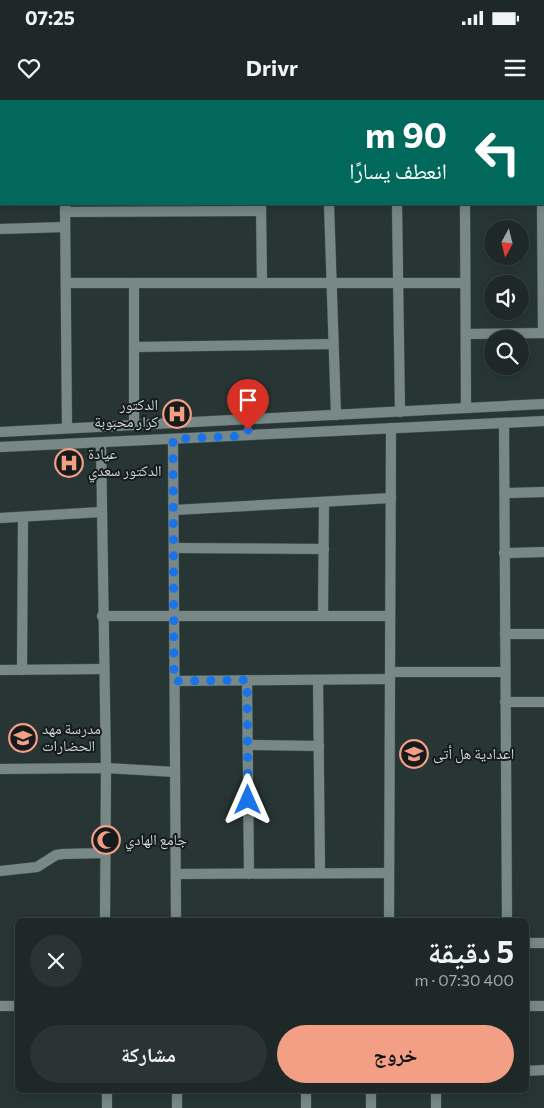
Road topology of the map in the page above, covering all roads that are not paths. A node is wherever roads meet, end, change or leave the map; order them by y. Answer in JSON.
{"nodes":[{"id":1,"x":329,"y":205,"type":"edge"},
{"id":2,"x":397,"y":205,"type":"edge"},
{"id":3,"x":464,"y":205,"type":"edge"},
{"id":4,"x":542,"y":205,"type":"edge"},
{"id":5,"x":261,"y":207,"type":"edge"},
{"id":6,"x":65,"y":208,"type":"edge"},
{"id":7,"x":65,"y":228,"type":"junction"},
{"id":8,"x":0,"y":229,"type":"edge"},
{"id":9,"x":465,"y":282,"type":"junction"},
{"id":10,"x":66,"y":283,"type":"junction"},
{"id":11,"x":134,"y":283,"type":"junction"},
{"id":12,"x":262,"y":283,"type":"junction"},
{"id":13,"x":331,"y":283,"type":"junction"},
{"id":14,"x":398,"y":283,"type":"junction"},
{"id":15,"x":544,"y":333,"type":"edge"},
{"id":16,"x":466,"y":334,"type":"junction"},
{"id":17,"x":333,"y":344,"type":"junction"},
{"id":18,"x":134,"y":347,"type":"junction"},
{"id":19,"x":544,"y":404,"type":"edge"},
{"id":20,"x":466,"y":408,"type":"junction"},
{"id":21,"x":400,"y":412,"type":"junction"},
{"id":22,"x":336,"y":415,"type":"junction"},
{"id":23,"x":279,"y":418,"type":"junction"},
{"id":24,"x":243,"y":420,"type":"junction"},
{"id":25,"x":544,"y":421,"type":"edge"},
{"id":26,"x":504,"y":423,"type":"junction"},
{"id":27,"x":134,"y":425,"type":"junction"},
{"id":28,"x":67,"y":428,"type":"junction"},
{"id":29,"x":391,"y":428,"type":"junction"},
{"id":30,"x":0,"y":432,"type":"edge"},
{"id":31,"x":280,"y":434,"type":"junction"},
{"id":32,"x":242,"y":436,"type":"junction"},
{"id":33,"x":173,"y":439,"type":"junction"},
{"id":34,"x":100,"y":443,"type":"junction"},
{"id":35,"x":0,"y":448,"type":"edge"},
{"id":36,"x":544,"y":492,"type":"edge"},
{"id":37,"x":505,"y":493,"type":"junction"},
{"id":38,"x":391,"y":498,"type":"junction"},
{"id":39,"x":324,"y":503,"type":"junction"},
{"id":40,"x":174,"y":510,"type":"junction"},
{"id":41,"x":101,"y":512,"type":"junction"},
{"id":42,"x":23,"y":517,"type":"junction"},
{"id":43,"x":0,"y":518,"type":"edge"},
{"id":44,"x":174,"y":548,"type":"junction"},
{"id":45,"x":324,"y":549,"type":"junction"},
{"id":46,"x":544,"y":552,"type":"edge"},
{"id":47,"x":504,"y":553,"type":"junction"},
{"id":48,"x":174,"y":615,"type":"junction"},
{"id":49,"x":323,"y":615,"type":"junction"},
{"id":50,"x":102,"y":616,"type":"junction"},
{"id":51,"x":390,"y":616,"type":"junction"},
{"id":52,"x":505,"y":634,"type":"junction"},
{"id":53,"x":544,"y":634,"type":"edge"},
{"id":54,"x":103,"y":669,"type":"junction"},
{"id":55,"x":0,"y":670,"type":"edge"},
{"id":56,"x":22,"y":670,"type":"junction"},
{"id":57,"x":505,"y":672,"type":"junction"},
{"id":58,"x":390,"y":676,"type":"junction"},
{"id":59,"x":247,"y":680,"type":"junction"},
{"id":60,"x":318,"y":680,"type":"junction"},
{"id":61,"x":174,"y":681,"type":"junction"},
{"id":62,"x":506,"y":702,"type":"junction"},
{"id":63,"x":544,"y":702,"type":"edge"},
{"id":64,"x":248,"y":745,"type":"junction"},
{"id":65,"x":319,"y":746,"type":"junction"},
{"id":66,"x":106,"y":768,"type":"junction"},
{"id":67,"x":0,"y":769,"type":"edge"},
{"id":68,"x":175,"y":772,"type":"junction"},
{"id":69,"x":105,"y":853,"type":"junction"},
{"id":70,"x":0,"y":871,"type":"edge"},
{"id":71,"x":389,"y":873,"type":"junction"},
{"id":72,"x":176,"y":874,"type":"junction"},
{"id":73,"x":248,"y":874,"type":"junction"},
{"id":74,"x":320,"y":874,"type":"junction"},
{"id":75,"x":105,"y":918,"type":"edge"},
{"id":76,"x":176,"y":918,"type":"edge"},
{"id":77,"x":389,"y":918,"type":"edge"},
{"id":78,"x":507,"y":918,"type":"edge"},
{"id":79,"x":529,"y":943,"type":"edge"},
{"id":80,"x":544,"y":943,"type":"edge"},
{"id":81,"x":0,"y":1006,"type":"edge"},
{"id":82,"x":15,"y":1006,"type":"edge"},
{"id":83,"x":529,"y":1006,"type":"edge"},
{"id":84,"x":544,"y":1006,"type":"edge"},
{"id":85,"x":544,"y":1070,"type":"edge"},
{"id":86,"x":529,"y":1071,"type":"edge"},
{"id":87,"x":107,"y":1093,"type":"edge"},
{"id":88,"x":177,"y":1093,"type":"edge"},
{"id":89,"x":306,"y":1093,"type":"edge"},
{"id":90,"x":371,"y":1093,"type":"edge"},
{"id":91,"x":436,"y":1093,"type":"edge"},
{"id":92,"x":107,"y":1108,"type":"edge"},
{"id":93,"x":177,"y":1108,"type":"edge"},
{"id":94,"x":306,"y":1108,"type":"edge"},
{"id":95,"x":371,"y":1108,"type":"edge"},
{"id":96,"x":436,"y":1108,"type":"edge"}],
"edges":[{"from":1,"to":13,"type":"street"},
{"from":2,"to":14,"type":"street"},
{"from":3,"to":9,"type":"street"},
{"from":4,"to":15,"type":"street"},
{"from":5,"to":6,"type":"street"},
{"from":5,"to":12,"type":"street"},
{"from":6,"to":7,"type":"street"},
{"from":7,"to":8,"type":"street"},
{"from":7,"to":10,"type":"street"},
{"from":9,"to":14,"type":"street"},
{"from":9,"to":16,"type":"street"},
{"from":10,"to":11,"type":"street"},
{"from":10,"to":28,"type":"street"},
{"from":11,"to":12,"type":"street"},
{"from":11,"to":18,"type":"street"},
{"from":12,"to":13,"type":"street"},
{"from":13,"to":14,"type":"street"},
{"from":13,"to":17,"type":"street"},
{"from":14,"to":21,"type":"street"},
{"from":15,"to":16,"type":"street"},
{"from":16,"to":20,"type":"street"},
{"from":17,"to":18,"type":"street"},
{"from":17,"to":22,"type":"street"},
{"from":18,"to":27,"type":"street"},
{"from":19,"to":20,"type":"street"},
{"from":20,"to":21,"type":"street"},
{"from":21,"to":22,"type":"street"},
{"from":22,"to":23,"type":"street"},
{"from":23,"to":24,"type":"street"},
{"from":23,"to":31,"type":"street"},
{"from":24,"to":27,"type":"street"},
{"from":24,"to":32,"type":"street"},
{"from":25,"to":26,"type":"street"},
{"from":26,"to":29,"type":"street"},
{"from":26,"to":37,"type":"street"},
{"from":27,"to":28,"type":"street"},
{"from":28,"to":30,"type":"street"},
{"from":29,"to":31,"type":"street"},
{"from":29,"to":38,"type":"street"},
{"from":31,"to":32,"type":"street"},
{"from":32,"to":33,"type":"street"},
{"from":33,"to":34,"type":"street"},
{"from":33,"to":40,"type":"street"},
{"from":34,"to":35,"type":"street"},
{"from":34,"to":41,"type":"street"},
{"from":36,"to":37,"type":"street"},
{"from":37,"to":47,"type":"street"},
{"from":38,"to":39,"type":"street"},
{"from":38,"to":51,"type":"street"},
{"from":39,"to":40,"type":"street"},
{"from":39,"to":45,"type":"street"},
{"from":40,"to":44,"type":"street"},
{"from":41,"to":42,"type":"street"},
{"from":41,"to":50,"type":"street"},
{"from":42,"to":43,"type":"street"},
{"from":42,"to":56,"type":"street"},
{"from":44,"to":45,"type":"street"},
{"from":44,"to":48,"type":"street"},
{"from":45,"to":49,"type":"street"},
{"from":46,"to":47,"type":"street"},
{"from":47,"to":52,"type":"street"},
{"from":48,"to":49,"type":"street"},
{"from":48,"to":50,"type":"street"},
{"from":48,"to":61,"type":"street"},
{"from":49,"to":51,"type":"street"},
{"from":50,"to":54,"type":"street"},
{"from":51,"to":58,"type":"street"},
{"from":52,"to":53,"type":"street"},
{"from":52,"to":57,"type":"street"},
{"from":54,"to":56,"type":"street"},
{"from":54,"to":66,"type":"street"},
{"from":55,"to":56,"type":"street"},
{"from":57,"to":58,"type":"street"},
{"from":57,"to":62,"type":"street"},
{"from":58,"to":60,"type":"street"},
{"from":58,"to":71,"type":"street"},
{"from":59,"to":60,"type":"street"},
{"from":59,"to":61,"type":"street"},
{"from":59,"to":64,"type":"street"},
{"from":60,"to":65,"type":"street"},
{"from":61,"to":68,"type":"street"},
{"from":62,"to":63,"type":"street"},
{"from":62,"to":78,"type":"street"},
{"from":64,"to":65,"type":"street"},
{"from":64,"to":73,"type":"street"},
{"from":65,"to":74,"type":"street"},
{"from":66,"to":67,"type":"street"},
{"from":66,"to":68,"type":"street"},
{"from":66,"to":69,"type":"street"},
{"from":68,"to":72,"type":"street"},
{"from":69,"to":70,"type":"street"},
{"from":69,"to":75,"type":"street"},
{"from":71,"to":74,"type":"street"},
{"from":71,"to":77,"type":"street"},
{"from":72,"to":73,"type":"street"},
{"from":72,"to":76,"type":"street"},
{"from":73,"to":74,"type":"street"},
{"from":79,"to":80,"type":"street"},
{"from":81,"to":82,"type":"street"},
{"from":83,"to":84,"type":"street"},
{"from":85,"to":86,"type":"street"},
{"from":87,"to":92,"type":"street"},
{"from":88,"to":93,"type":"street"},
{"from":89,"to":94,"type":"street"},
{"from":90,"to":95,"type":"street"},
{"from":91,"to":96,"type":"street"}]}
